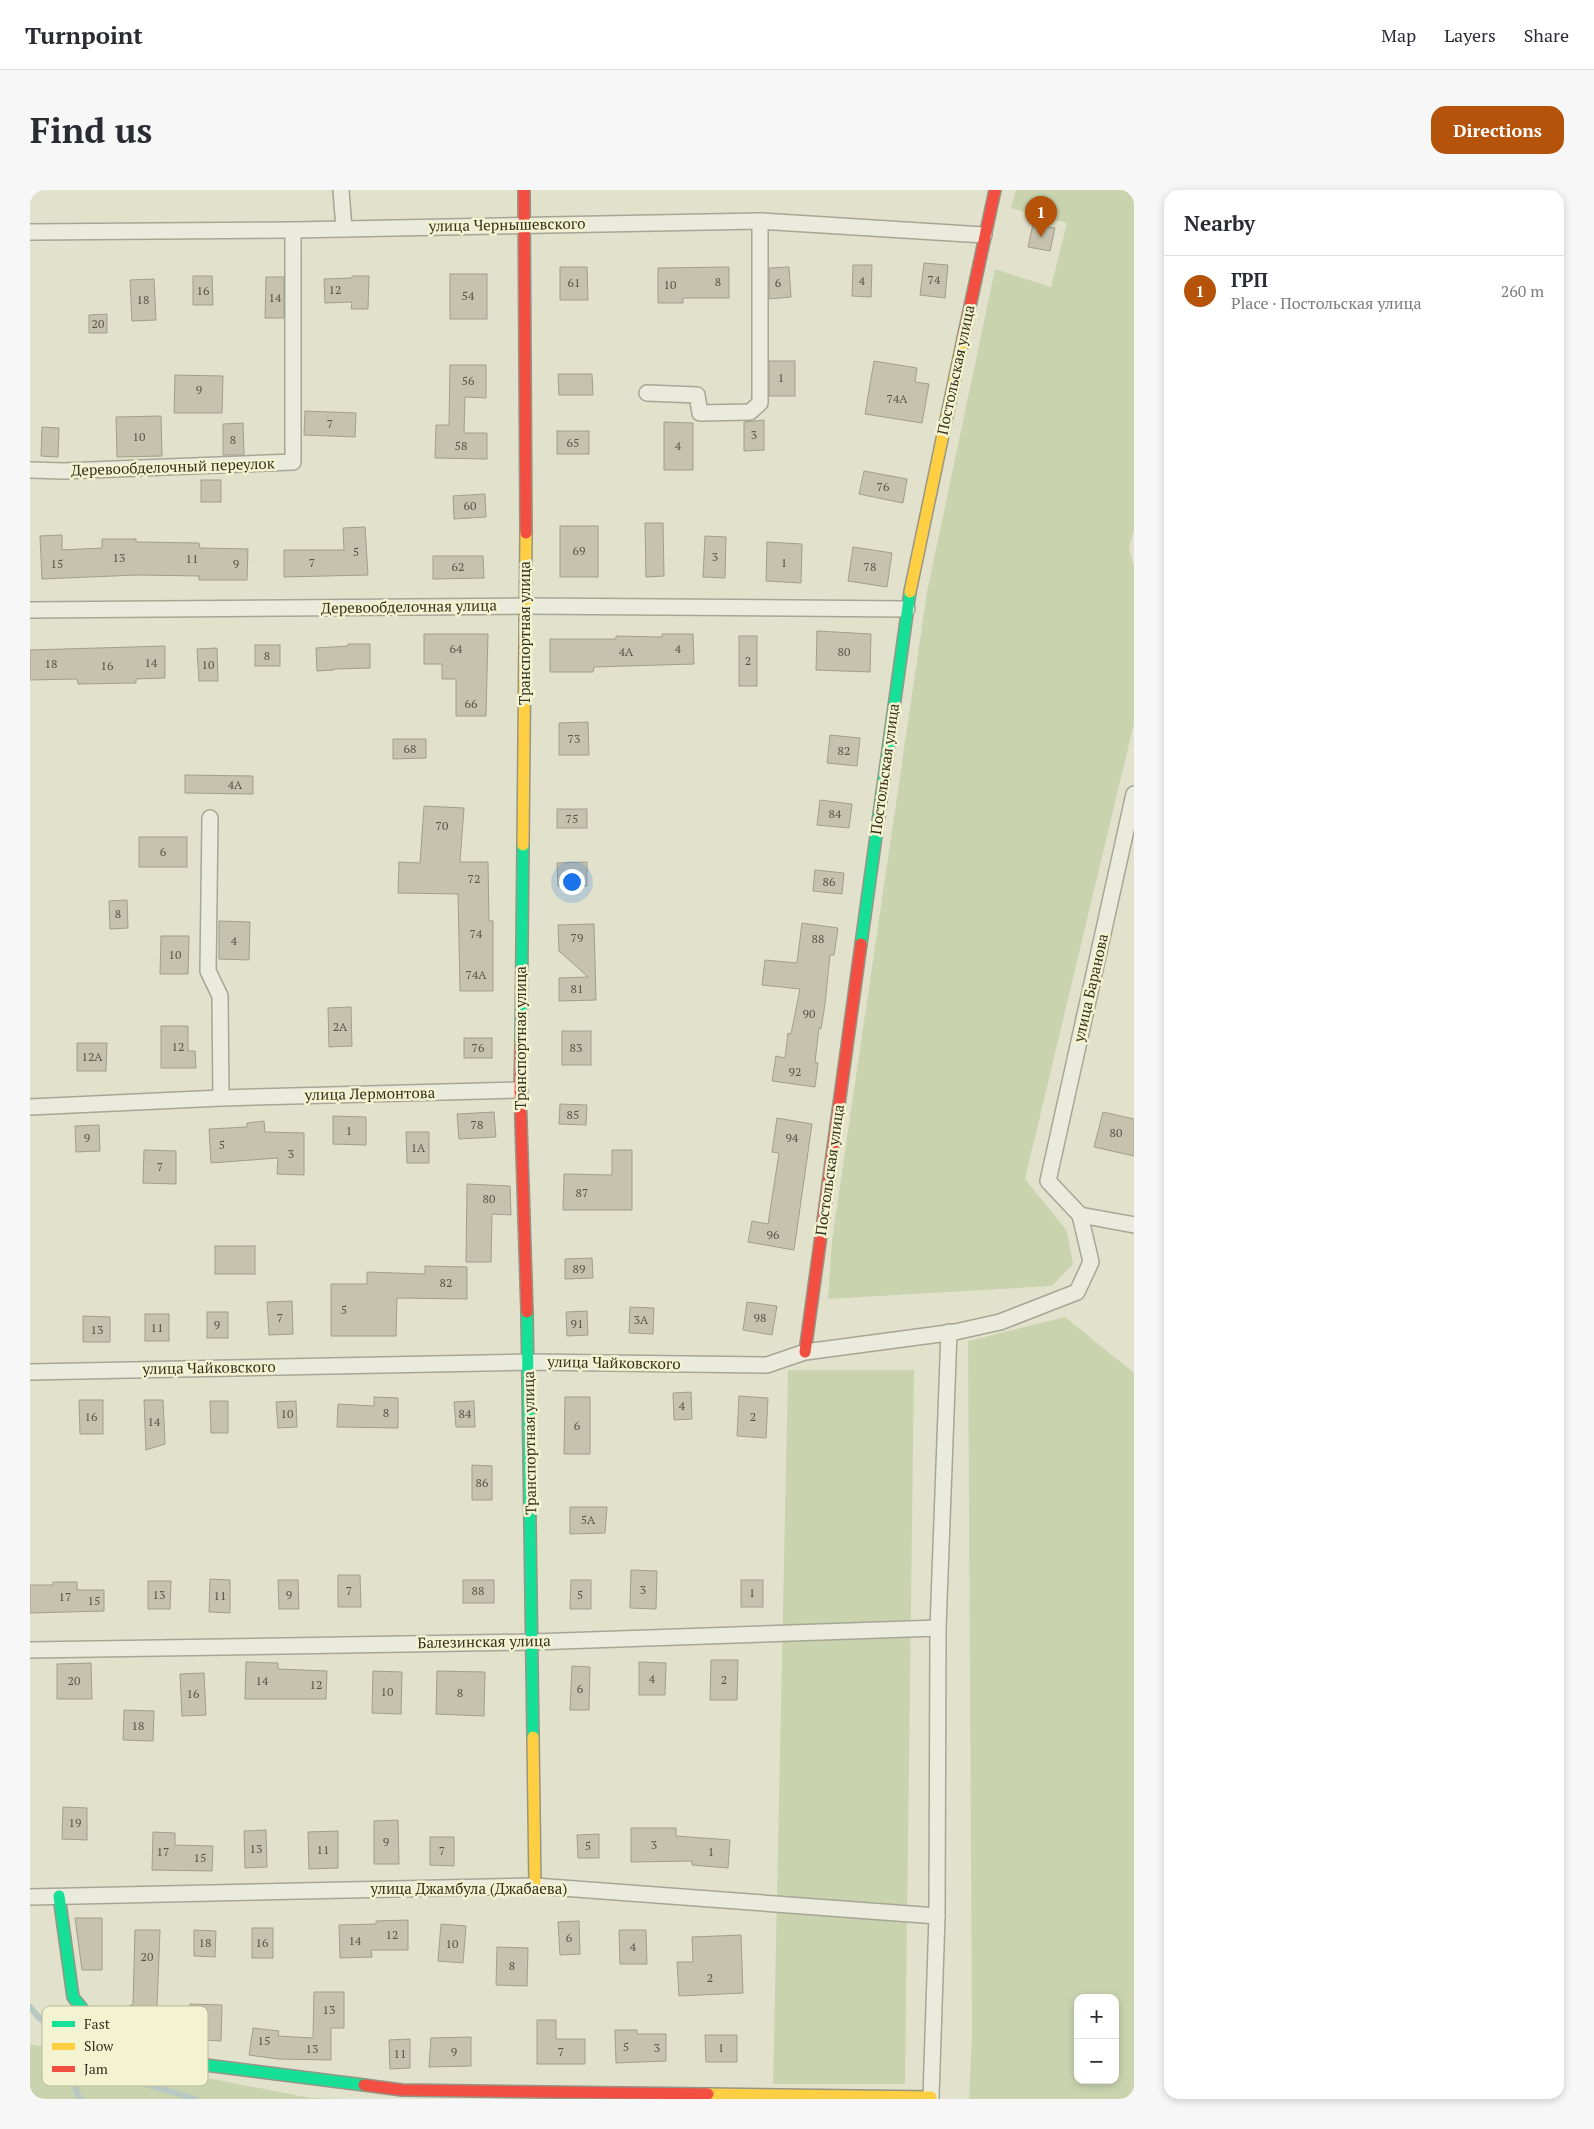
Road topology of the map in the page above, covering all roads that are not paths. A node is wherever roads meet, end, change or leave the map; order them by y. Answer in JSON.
{"nodes":[{"id":1,"x":341,"y":190,"type":"edge"},
{"id":2,"x":524,"y":190,"type":"edge"},
{"id":3,"x":995,"y":190,"type":"edge"},
{"id":4,"x":760,"y":220,"type":"junction"},
{"id":5,"x":525,"y":224,"type":"junction"},
{"id":6,"x":344,"y":229,"type":"junction"},
{"id":7,"x":293,"y":230,"type":"junction"},
{"id":8,"x":30,"y":232,"type":"edge"},
{"id":9,"x":984,"y":235,"type":"junction"},
{"id":10,"x":647,"y":393,"type":"dead end"},
{"id":11,"x":30,"y":470,"type":"edge"},
{"id":12,"x":526,"y":606,"type":"junction"},
{"id":13,"x":907,"y":609,"type":"junction"},
{"id":14,"x":30,"y":610,"type":"edge"},
{"id":15,"x":1134,"y":794,"type":"edge"},
{"id":16,"x":210,"y":818,"type":"dead end"},
{"id":17,"x":520,"y":1090,"type":"junction"},
{"id":18,"x":221,"y":1098,"type":"junction"},
{"id":19,"x":30,"y":1107,"type":"edge"},
{"id":20,"x":1080,"y":1215,"type":"junction"},
{"id":21,"x":1134,"y":1225,"type":"edge"},
{"id":22,"x":949,"y":1332,"type":"junction"},
{"id":23,"x":805,"y":1352,"type":"junction"},
{"id":24,"x":529,"y":1362,"type":"junction"},
{"id":25,"x":30,"y":1372,"type":"edge"},
{"id":26,"x":938,"y":1628,"type":"junction"},
{"id":27,"x":532,"y":1642,"type":"junction"},
{"id":28,"x":30,"y":1650,"type":"edge"},
{"id":29,"x":535,"y":1886,"type":"junction"},
{"id":30,"x":59,"y":1896,"type":"junction"},
{"id":31,"x":30,"y":1897,"type":"edge"},
{"id":32,"x":937,"y":1916,"type":"junction"},
{"id":33,"x":79,"y":2006,"type":"edge"},
{"id":34,"x":208,"y":2065,"type":"edge"},
{"id":35,"x":931,"y":2098,"type":"edge"}],
"edges":[{"from":1,"to":6,"type":"street"},
{"from":2,"to":5,"type":"street","name":"Транспортная улица"},
{"from":3,"to":9,"type":"street","name":"Постольская улица"},
{"from":4,"to":5,"type":"street","name":"улица Чернышевского"},
{"from":4,"to":9,"type":"street","name":"улица Чернышевского"},
{"from":4,"to":10,"type":"street"},
{"from":5,"to":6,"type":"street","name":"улица Чернышевского"},
{"from":5,"to":12,"type":"street","name":"Транспортная улица"},
{"from":6,"to":7,"type":"street","name":"улица Чернышевского"},
{"from":7,"to":8,"type":"street","name":"улица Чернышевского"},
{"from":7,"to":11,"type":"street","name":"Деревообделочный переулок"},
{"from":9,"to":13,"type":"street","name":"Постольская улица"},
{"from":12,"to":13,"type":"street","name":"Деревообделочная улица"},
{"from":12,"to":14,"type":"street","name":"Деревообделочная улица"},
{"from":12,"to":17,"type":"street","name":"Транспортная улица"},
{"from":13,"to":23,"type":"street","name":"Постольская улица"},
{"from":15,"to":20,"type":"street","name":"улица Баранова"},
{"from":16,"to":18,"type":"street"},
{"from":17,"to":18,"type":"street","name":"улица Лермонтова"},
{"from":17,"to":24,"type":"street","name":"Транспортная улица"},
{"from":18,"to":19,"type":"street","name":"улица Лермонтова"},
{"from":20,"to":21,"type":"street"},
{"from":20,"to":22,"type":"street","name":"улица Чайковского"},
{"from":22,"to":23,"type":"street","name":"улица Чайковского"},
{"from":22,"to":26,"type":"street"},
{"from":23,"to":24,"type":"street","name":"улица Чайковского"},
{"from":24,"to":25,"type":"street","name":"улица Чайковского"},
{"from":24,"to":27,"type":"street","name":"Транспортная улица"},
{"from":26,"to":27,"type":"street","name":"Балезинская улица"},
{"from":26,"to":32,"type":"street"},
{"from":27,"to":28,"type":"street","name":"Балезинская улица"},
{"from":27,"to":29,"type":"street","name":"Транспортная улица"},
{"from":29,"to":30,"type":"street","name":"улица Джамбула (Джабаева)"},
{"from":29,"to":32,"type":"street","name":"улица Джамбула (Джабаева)"},
{"from":30,"to":31,"type":"street","name":"улица Джамбула (Джабаева)"},
{"from":30,"to":33,"type":"street"},
{"from":32,"to":35,"type":"street"},
{"from":34,"to":35,"type":"street"}]}
